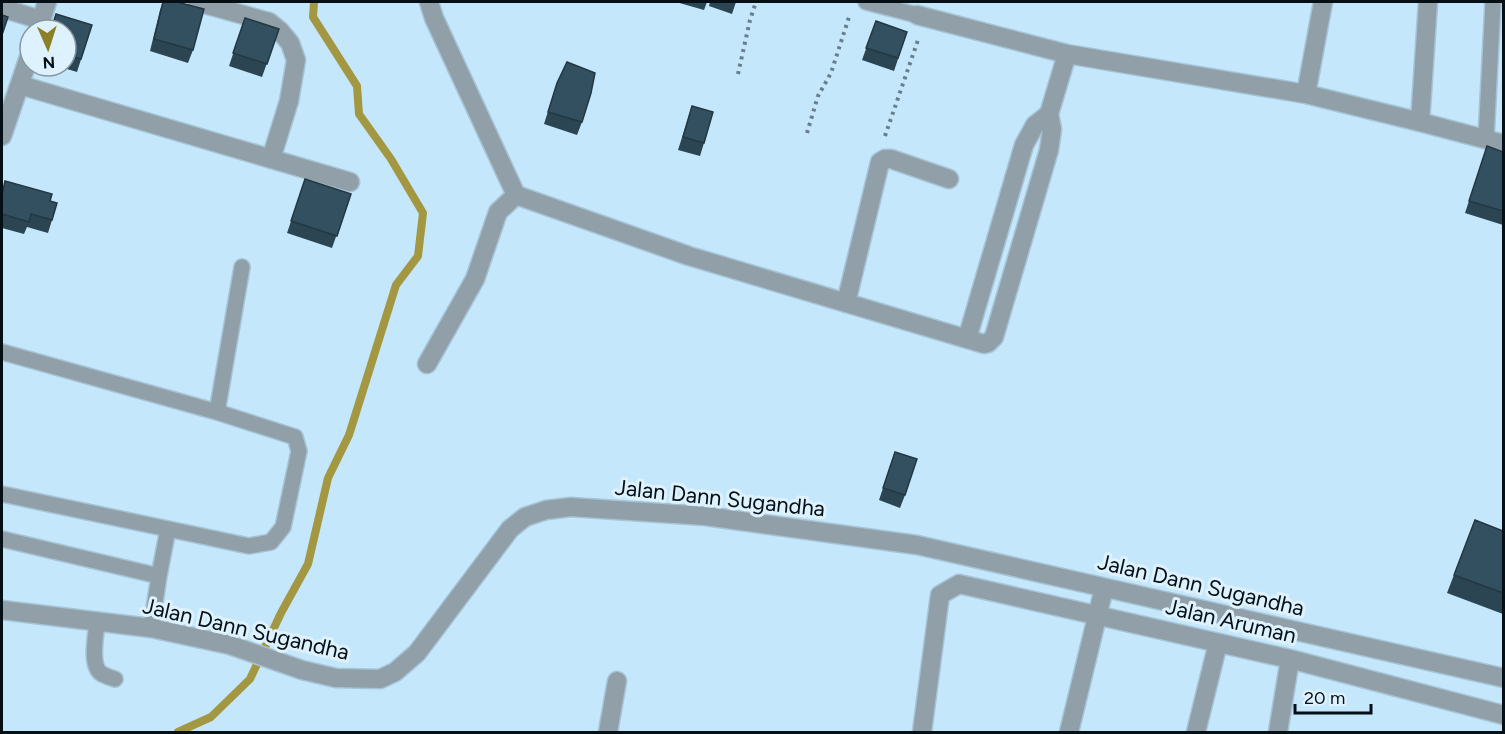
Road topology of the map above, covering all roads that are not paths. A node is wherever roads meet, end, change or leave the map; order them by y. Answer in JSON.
{"nodes":[{"id":1,"x":47,"y":2,"type":"edge"},
{"id":2,"x":197,"y":2,"type":"edge"},
{"id":3,"x":429,"y":2,"type":"edge"},
{"id":4,"x":866,"y":2,"type":"edge"},
{"id":5,"x":1323,"y":2,"type":"edge"},
{"id":6,"x":1428,"y":2,"type":"edge"},
{"id":7,"x":1492,"y":2,"type":"edge"},
{"id":8,"x":230,"y":6,"type":"edge"},
{"id":9,"x":2,"y":8,"type":"edge"},
{"id":10,"x":922,"y":16,"type":"joint"},
{"id":11,"x":24,"y":18,"type":"edge"},
{"id":12,"x":41,"y":18,"type":"edge"},
{"id":13,"x":1067,"y":54,"type":"junction"},
{"id":14,"x":22,"y":78,"type":"edge"},
{"id":15,"x":20,"y":85,"type":"junction"},
{"id":16,"x":1306,"y":94,"type":"junction"},
{"id":17,"x":1049,"y":114,"type":"junction"},
{"id":18,"x":1420,"y":122,"type":"junction"},
{"id":19,"x":2,"y":136,"type":"edge"},
{"id":20,"x":1495,"y":141,"type":"edge"},
{"id":21,"x":271,"y":159,"type":"junction"},
{"id":22,"x":949,"y":179,"type":"dead end"},
{"id":23,"x":350,"y":182,"type":"dead end"},
{"id":24,"x":516,"y":195,"type":"junction"},
{"id":25,"x":242,"y":267,"type":"dead end"},
{"id":26,"x":846,"y":303,"type":"junction"},
{"id":27,"x":967,"y":339,"type":"junction"},
{"id":28,"x":2,"y":352,"type":"edge"},
{"id":29,"x":427,"y":364,"type":"dead end"},
{"id":30,"x":217,"y":412,"type":"junction"},
{"id":31,"x":2,"y":495,"type":"edge"},
{"id":32,"x":168,"y":529,"type":"junction"},
{"id":33,"x":2,"y":539,"type":"edge"},
{"id":34,"x":159,"y":576,"type":"junction"},
{"id":35,"x":1104,"y":588,"type":"junction"},
{"id":36,"x":2,"y":610,"type":"edge"},
{"id":37,"x":1097,"y":616,"type":"junction"},
{"id":38,"x":97,"y":622,"type":"junction"},
{"id":39,"x":151,"y":628,"type":"junction"},
{"id":40,"x":1218,"y":643,"type":"junction"},
{"id":41,"x":1290,"y":659,"type":"junction"},
{"id":42,"x":1503,"y":678,"type":"edge"},
{"id":43,"x":116,"y":680,"type":"dead end"},
{"id":44,"x":617,"y":681,"type":"dead end"},
{"id":45,"x":1503,"y":715,"type":"edge"},
{"id":46,"x":608,"y":732,"type":"edge"},
{"id":47,"x":922,"y":732,"type":"edge"},
{"id":48,"x":1070,"y":732,"type":"edge"},
{"id":49,"x":1196,"y":732,"type":"edge"},
{"id":50,"x":1278,"y":732,"type":"edge"}],
"edges":[{"from":1,"to":12,"type":"street"},
{"from":2,"to":8,"type":"street"},
{"from":3,"to":24,"type":"street"},
{"from":4,"to":10,"type":"lane"},
{"from":5,"to":16,"type":"street"},
{"from":6,"to":18,"type":"street"},
{"from":7,"to":20,"type":"lane"},
{"from":8,"to":21,"type":"street"},
{"from":9,"to":11,"type":"street"},
{"from":10,"to":13,"type":"street"},
{"from":13,"to":16,"type":"street"},
{"from":13,"to":17,"type":"street"},
{"from":14,"to":15,"type":"street"},
{"from":15,"to":19,"type":"street"},
{"from":15,"to":21,"type":"street"},
{"from":16,"to":18,"type":"street"},
{"from":17,"to":27,"type":"street"},
{"from":17,"to":27,"type":"street"},
{"from":18,"to":20,"type":"street"},
{"from":21,"to":23,"type":"street"},
{"from":22,"to":26,"type":"street"},
{"from":24,"to":26,"type":"street"},
{"from":24,"to":29,"type":"street"},
{"from":25,"to":30,"type":"lane"},
{"from":26,"to":27,"type":"street"},
{"from":28,"to":30,"type":"lane"},
{"from":30,"to":32,"type":"lane"},
{"from":31,"to":32,"type":"lane"},
{"from":32,"to":34,"type":"lane"},
{"from":33,"to":34,"type":"lane"},
{"from":34,"to":39,"type":"lane"},
{"from":35,"to":37,"type":"street"},
{"from":35,"to":39,"type":"street","name":"Jalan Dann Sugandha"},
{"from":35,"to":42,"type":"street","name":"Jalan Dann Sugandha"},
{"from":36,"to":38,"type":"street","name":"Jalan Dann Sugandha"},
{"from":37,"to":40,"type":"street","name":"Jalan Aruman"},
{"from":37,"to":47,"type":"street","name":"Jalan Aruman"},
{"from":37,"to":48,"type":"street"},
{"from":38,"to":39,"type":"street","name":"Jalan Dann Sugandha"},
{"from":38,"to":43,"type":"lane"},
{"from":40,"to":41,"type":"street","name":"Jalan Aruman"},
{"from":40,"to":49,"type":"street"},
{"from":41,"to":45,"type":"street","name":"Jalan Aruman"},
{"from":41,"to":50,"type":"street"},
{"from":44,"to":46,"type":"street"}]}
